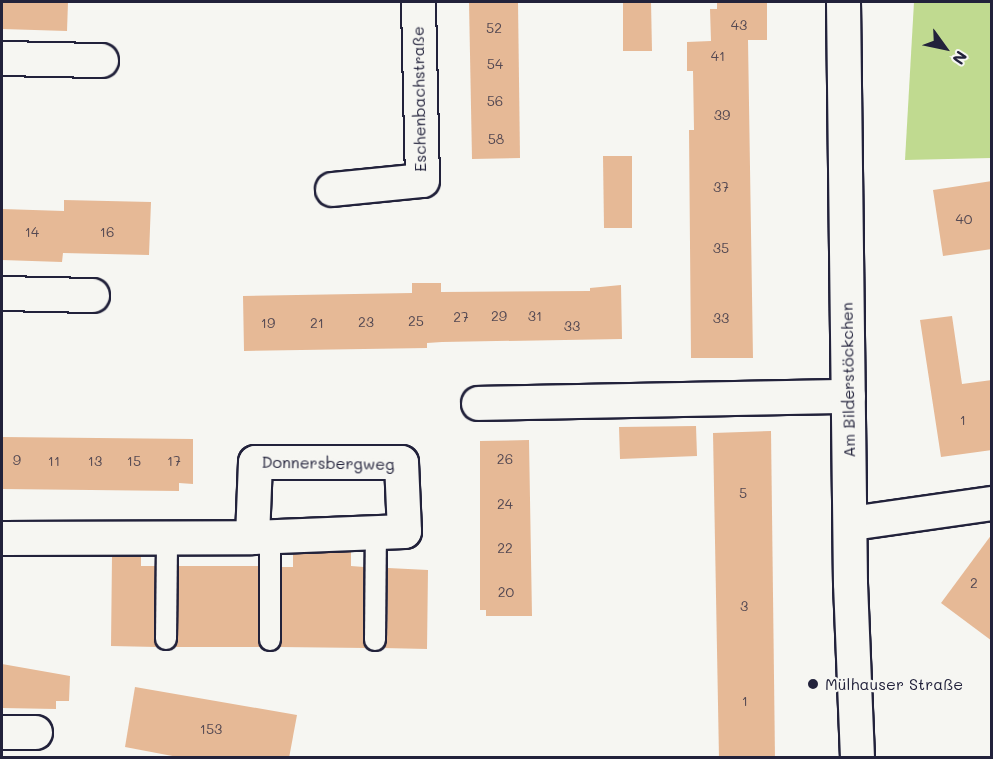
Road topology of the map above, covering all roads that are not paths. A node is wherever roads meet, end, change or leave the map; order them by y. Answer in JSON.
{"nodes":[{"id":1,"x":418,"y":2,"type":"edge"},
{"id":2,"x":843,"y":2,"type":"edge"},
{"id":3,"x":2,"y":58,"type":"edge"},
{"id":4,"x":101,"y":60,"type":"dead end"},
{"id":5,"x":332,"y":189,"type":"dead end"},
{"id":6,"x":2,"y":293,"type":"edge"},
{"id":7,"x":92,"y":295,"type":"dead end"},
{"id":8,"x":848,"y":396,"type":"junction"},
{"id":9,"x":478,"y":403,"type":"dead end"},
{"id":10,"x":992,"y":503,"type":"edge"},
{"id":11,"x":851,"y":523,"type":"junction"},
{"id":12,"x":376,"y":532,"type":"junction"},
{"id":13,"x":167,"y":537,"type":"junction"},
{"id":14,"x":261,"y":537,"type":"junction"},
{"id":15,"x":2,"y":538,"type":"edge"},
{"id":16,"x":166,"y":639,"type":"dead end"},
{"id":17,"x":270,"y":640,"type":"dead end"},
{"id":18,"x":375,"y":640,"type":"dead end"},
{"id":19,"x":2,"y":732,"type":"edge"},
{"id":20,"x":35,"y":732,"type":"dead end"},
{"id":21,"x":856,"y":758,"type":"edge"}],
"edges":[{"from":1,"to":5,"type":"street","name":"Eschenbachstraße"},
{"from":2,"to":8,"type":"street","name":"Am Bilderstöckchen"},
{"from":3,"to":4,"type":"street"},
{"from":6,"to":7,"type":"street"},
{"from":8,"to":9,"type":"street"},
{"from":8,"to":11,"type":"street","name":"Am Bilderstöckchen"},
{"from":10,"to":11,"type":"street"},
{"from":11,"to":21,"type":"street","name":"Am Bilderstöckchen"},
{"from":12,"to":14,"type":"street","name":"Donnersbergweg"},
{"from":12,"to":14,"type":"street","name":"Donnersbergweg"},
{"from":12,"to":18,"type":"lane"},
{"from":13,"to":14,"type":"street","name":"Donnersbergweg"},
{"from":13,"to":15,"type":"street","name":"Donnersbergweg"},
{"from":13,"to":16,"type":"lane"},
{"from":14,"to":17,"type":"lane"},
{"from":19,"to":20,"type":"street"}]}
